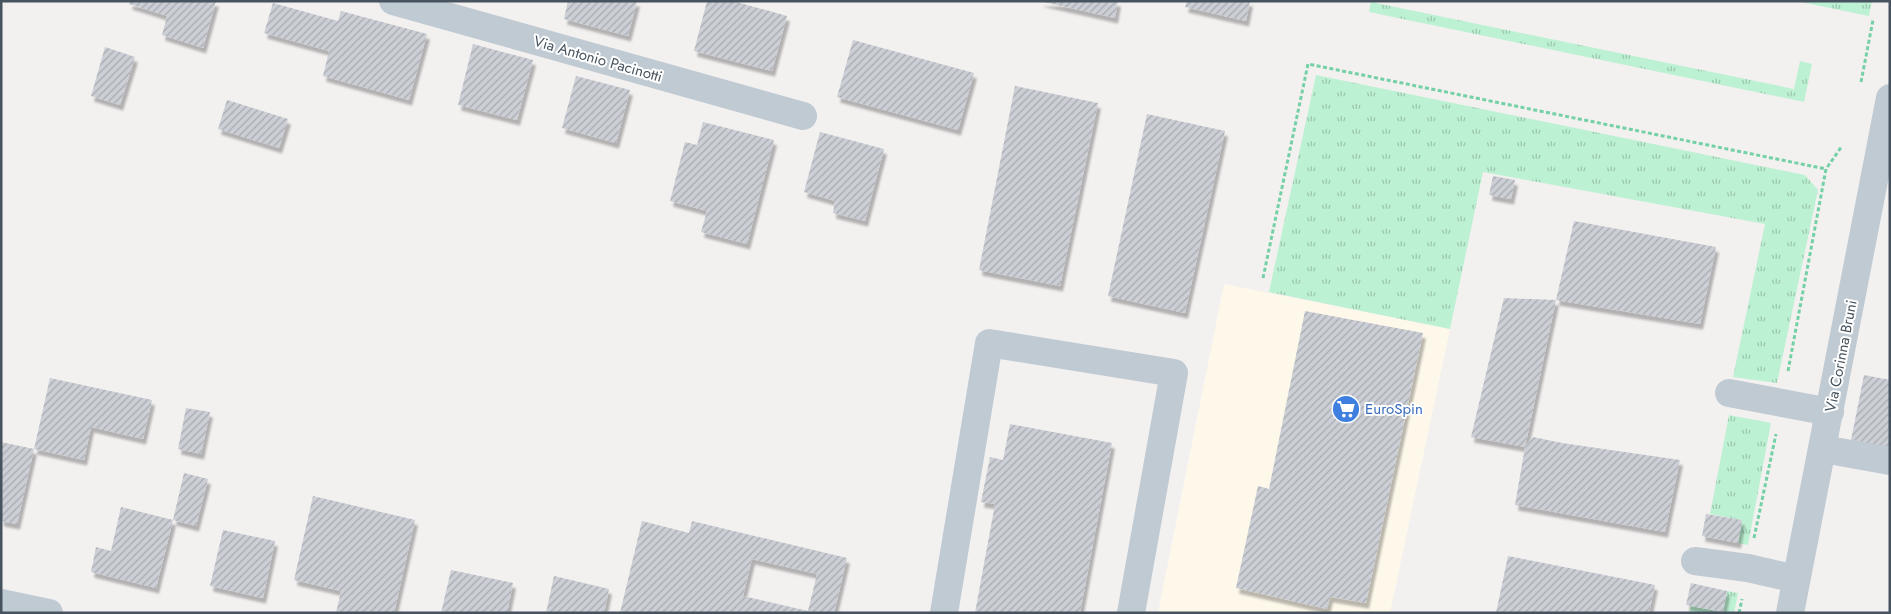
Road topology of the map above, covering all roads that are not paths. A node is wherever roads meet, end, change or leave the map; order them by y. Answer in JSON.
{"nodes":[{"id":1,"x":394,"y":1,"type":"edge"},
{"id":2,"x":1890,"y":98,"type":"edge"},
{"id":3,"x":803,"y":116,"type":"dead end"},
{"id":4,"x":1730,"y":393,"type":"dead end"},
{"id":5,"x":1830,"y":412,"type":"junction"},
{"id":6,"x":1823,"y":449,"type":"junction"},
{"id":7,"x":1890,"y":461,"type":"edge"},
{"id":8,"x":1695,"y":561,"type":"dead end"},
{"id":9,"x":1796,"y":580,"type":"junction"},
{"id":10,"x":1,"y":603,"type":"edge"},
{"id":11,"x":49,"y":613,"type":"edge"},
{"id":12,"x":944,"y":613,"type":"edge"},
{"id":13,"x":1131,"y":613,"type":"edge"},
{"id":14,"x":1790,"y":613,"type":"edge"}],
"edges":[{"from":1,"to":3,"type":"street","name":"Via Antonio Pacinotti"},
{"from":2,"to":5,"type":"street","name":"Via Corinna Bruni"},
{"from":4,"to":5,"type":"street"},
{"from":5,"to":6,"type":"street","name":"Via Corinna Bruni"},
{"from":6,"to":7,"type":"street"},
{"from":6,"to":9,"type":"street","name":"Via Corinna Bruni"},
{"from":8,"to":9,"type":"street"},
{"from":9,"to":14,"type":"street","name":"Via Corinna Bruni"},
{"from":10,"to":11,"type":"street"},
{"from":12,"to":13,"type":"street"}]}
